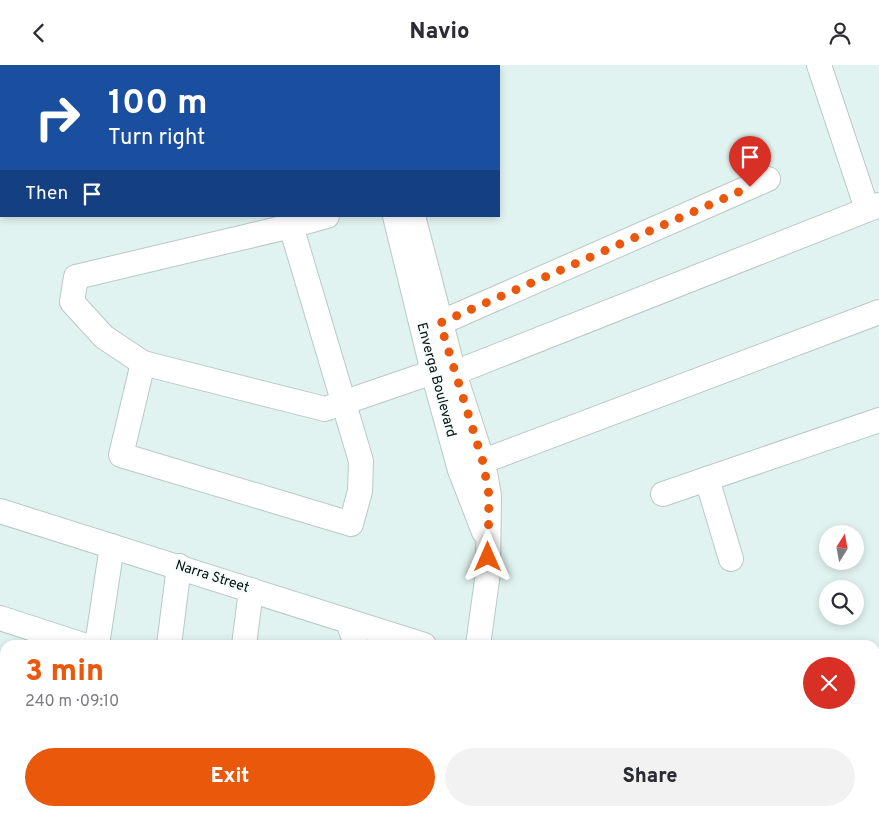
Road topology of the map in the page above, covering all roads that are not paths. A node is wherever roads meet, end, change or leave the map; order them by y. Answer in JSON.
{"nodes":[{"id":1,"x":819,"y":65,"type":"edge"},
{"id":2,"x":768,"y":179,"type":"dead end"},
{"id":3,"x":873,"y":207,"type":"edge"},
{"id":4,"x":323,"y":217,"type":"edge"},
{"id":5,"x":395,"y":217,"type":"edge"},
{"id":6,"x":413,"y":217,"type":"edge"},
{"id":7,"x":291,"y":226,"type":"junction"},
{"id":8,"x":879,"y":312,"type":"edge"},
{"id":9,"x":440,"y":323,"type":"junction"},
{"id":10,"x":143,"y":363,"type":"junction"},
{"id":11,"x":443,"y":372,"type":"junction"},
{"id":12,"x":343,"y":403,"type":"junction"},
{"id":13,"x":879,"y":420,"type":"edge"},
{"id":14,"x":483,"y":462,"type":"junction"},
{"id":15,"x":460,"y":471,"type":"junction"},
{"id":16,"x":707,"y":479,"type":"junction"},
{"id":17,"x":663,"y":494,"type":"dead end"},
{"id":18,"x":0,"y":511,"type":"edge"},
{"id":19,"x":487,"y":541,"type":"junction"},
{"id":20,"x":112,"y":546,"type":"junction"},
{"id":21,"x":731,"y":559,"type":"dead end"},
{"id":22,"x":179,"y":566,"type":"junction"},
{"id":23,"x":251,"y":590,"type":"junction"},
{"id":24,"x":0,"y":618,"type":"edge"},
{"id":25,"x":348,"y":621,"type":"junction"},
{"id":26,"x":68,"y":640,"type":"edge"},
{"id":27,"x":98,"y":640,"type":"edge"},
{"id":28,"x":170,"y":640,"type":"edge"},
{"id":29,"x":245,"y":640,"type":"edge"},
{"id":30,"x":354,"y":640,"type":"edge"},
{"id":31,"x":408,"y":640,"type":"edge"},
{"id":32,"x":479,"y":640,"type":"edge"}],
"edges":[{"from":1,"to":3,"type":"street"},
{"from":2,"to":9,"type":"street"},
{"from":3,"to":11,"type":"street"},
{"from":4,"to":7,"type":"street"},
{"from":5,"to":11,"type":"street","name":"Enverga Boulevard"},
{"from":6,"to":9,"type":"street","name":"Enverga Boulevard"},
{"from":7,"to":10,"type":"street"},
{"from":7,"to":12,"type":"street"},
{"from":8,"to":14,"type":"street"},
{"from":9,"to":11,"type":"street","name":"Enverga Boulevard"},
{"from":10,"to":12,"type":"street"},
{"from":10,"to":12,"type":"street"},
{"from":11,"to":12,"type":"street"},
{"from":11,"to":14,"type":"street","name":"Enverga Boulevard"},
{"from":11,"to":15,"type":"street","name":"Enverga Boulevard"},
{"from":13,"to":16,"type":"street"},
{"from":14,"to":15,"type":"street"},
{"from":14,"to":19,"type":"street","name":"Enverga Boulevard"},
{"from":15,"to":19,"type":"street","name":"Enverga Boulevard"},
{"from":16,"to":17,"type":"street"},
{"from":16,"to":21,"type":"street"},
{"from":18,"to":20,"type":"street","name":"Narra Street"},
{"from":19,"to":32,"type":"street","name":"Enverga Boulevard"},
{"from":20,"to":22,"type":"street","name":"Narra Street"},
{"from":20,"to":27,"type":"street"},
{"from":22,"to":23,"type":"street","name":"Narra Street"},
{"from":22,"to":28,"type":"street"},
{"from":23,"to":25,"type":"street","name":"Narra Street"},
{"from":23,"to":29,"type":"street"},
{"from":24,"to":26,"type":"street"},
{"from":25,"to":30,"type":"street"},
{"from":25,"to":31,"type":"street","name":"Narra Street"}]}
